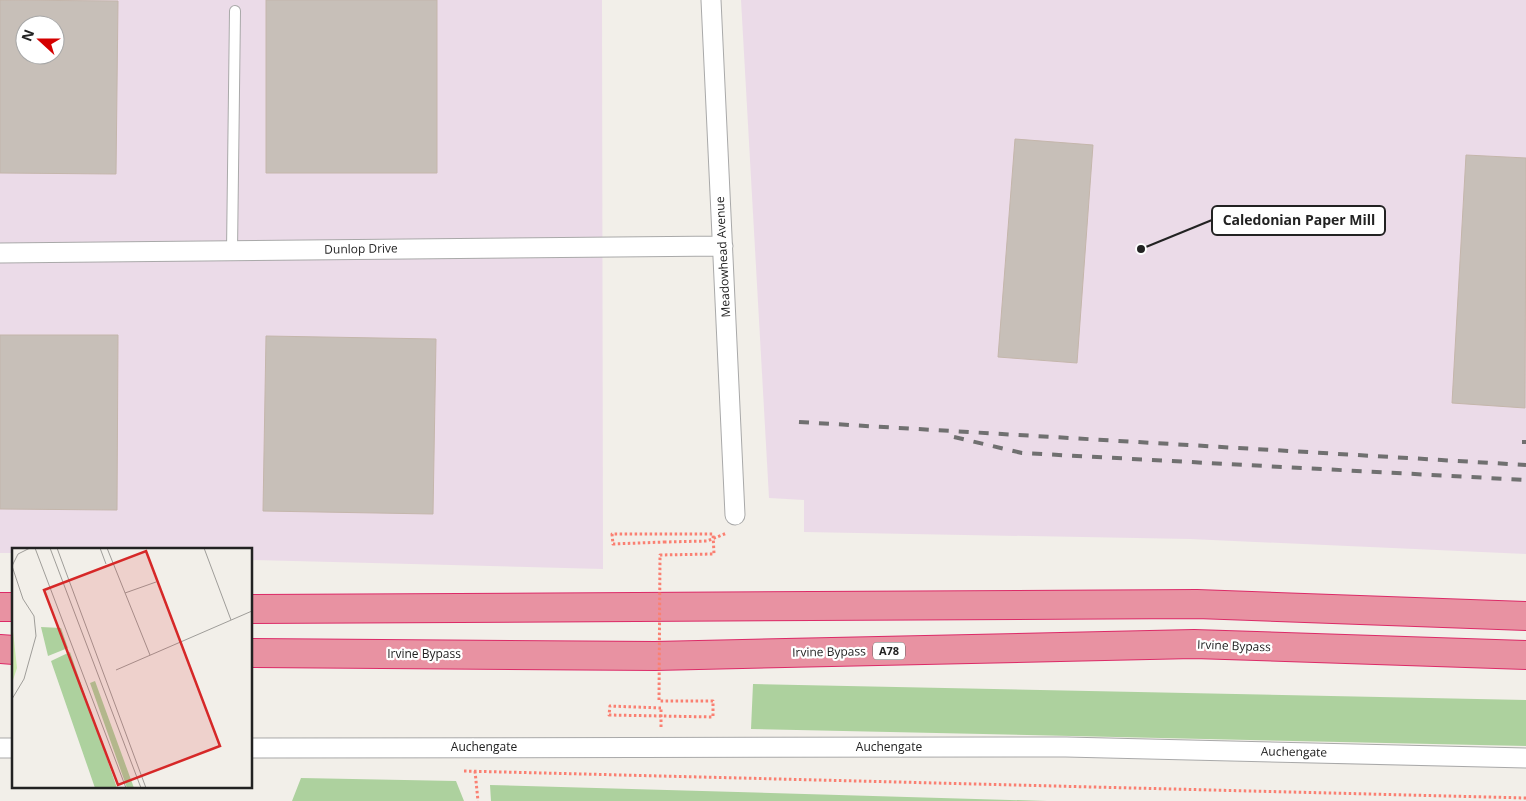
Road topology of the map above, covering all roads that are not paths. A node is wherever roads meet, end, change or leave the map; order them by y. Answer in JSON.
{"nodes":[{"id":1,"x":711,"y":0,"type":"edge"},
{"id":2,"x":235,"y":12,"type":"dead end"},
{"id":3,"x":723,"y":246,"type":"junction"},
{"id":4,"x":232,"y":251,"type":"junction"},
{"id":5,"x":0,"y":253,"type":"edge"},
{"id":6,"x":735,"y":515,"type":"road end"},
{"id":7,"x":252,"y":609,"type":"edge"},
{"id":8,"x":1526,"y":616,"type":"edge"},
{"id":9,"x":252,"y":653,"type":"edge"},
{"id":10,"x":1526,"y":655,"type":"edge"},
{"id":11,"x":252,"y":748,"type":"edge"},
{"id":12,"x":1526,"y":758,"type":"edge"}],
"edges":[{"from":1,"to":3,"type":"street","name":"Meadowhead Avenue"},
{"from":2,"to":4,"type":"lane"},
{"from":3,"to":4,"type":"street","name":"Dunlop Drive"},
{"from":3,"to":6,"type":"street","name":"Meadowhead Avenue"},
{"from":4,"to":5,"type":"street","name":"Dunlop Drive"},
{"from":7,"to":8,"type":"highway"},
{"from":9,"to":10,"type":"highway","name":"Irvine Bypass","number":"A78"},
{"from":11,"to":12,"type":"street","name":"Auchengate"}]}
